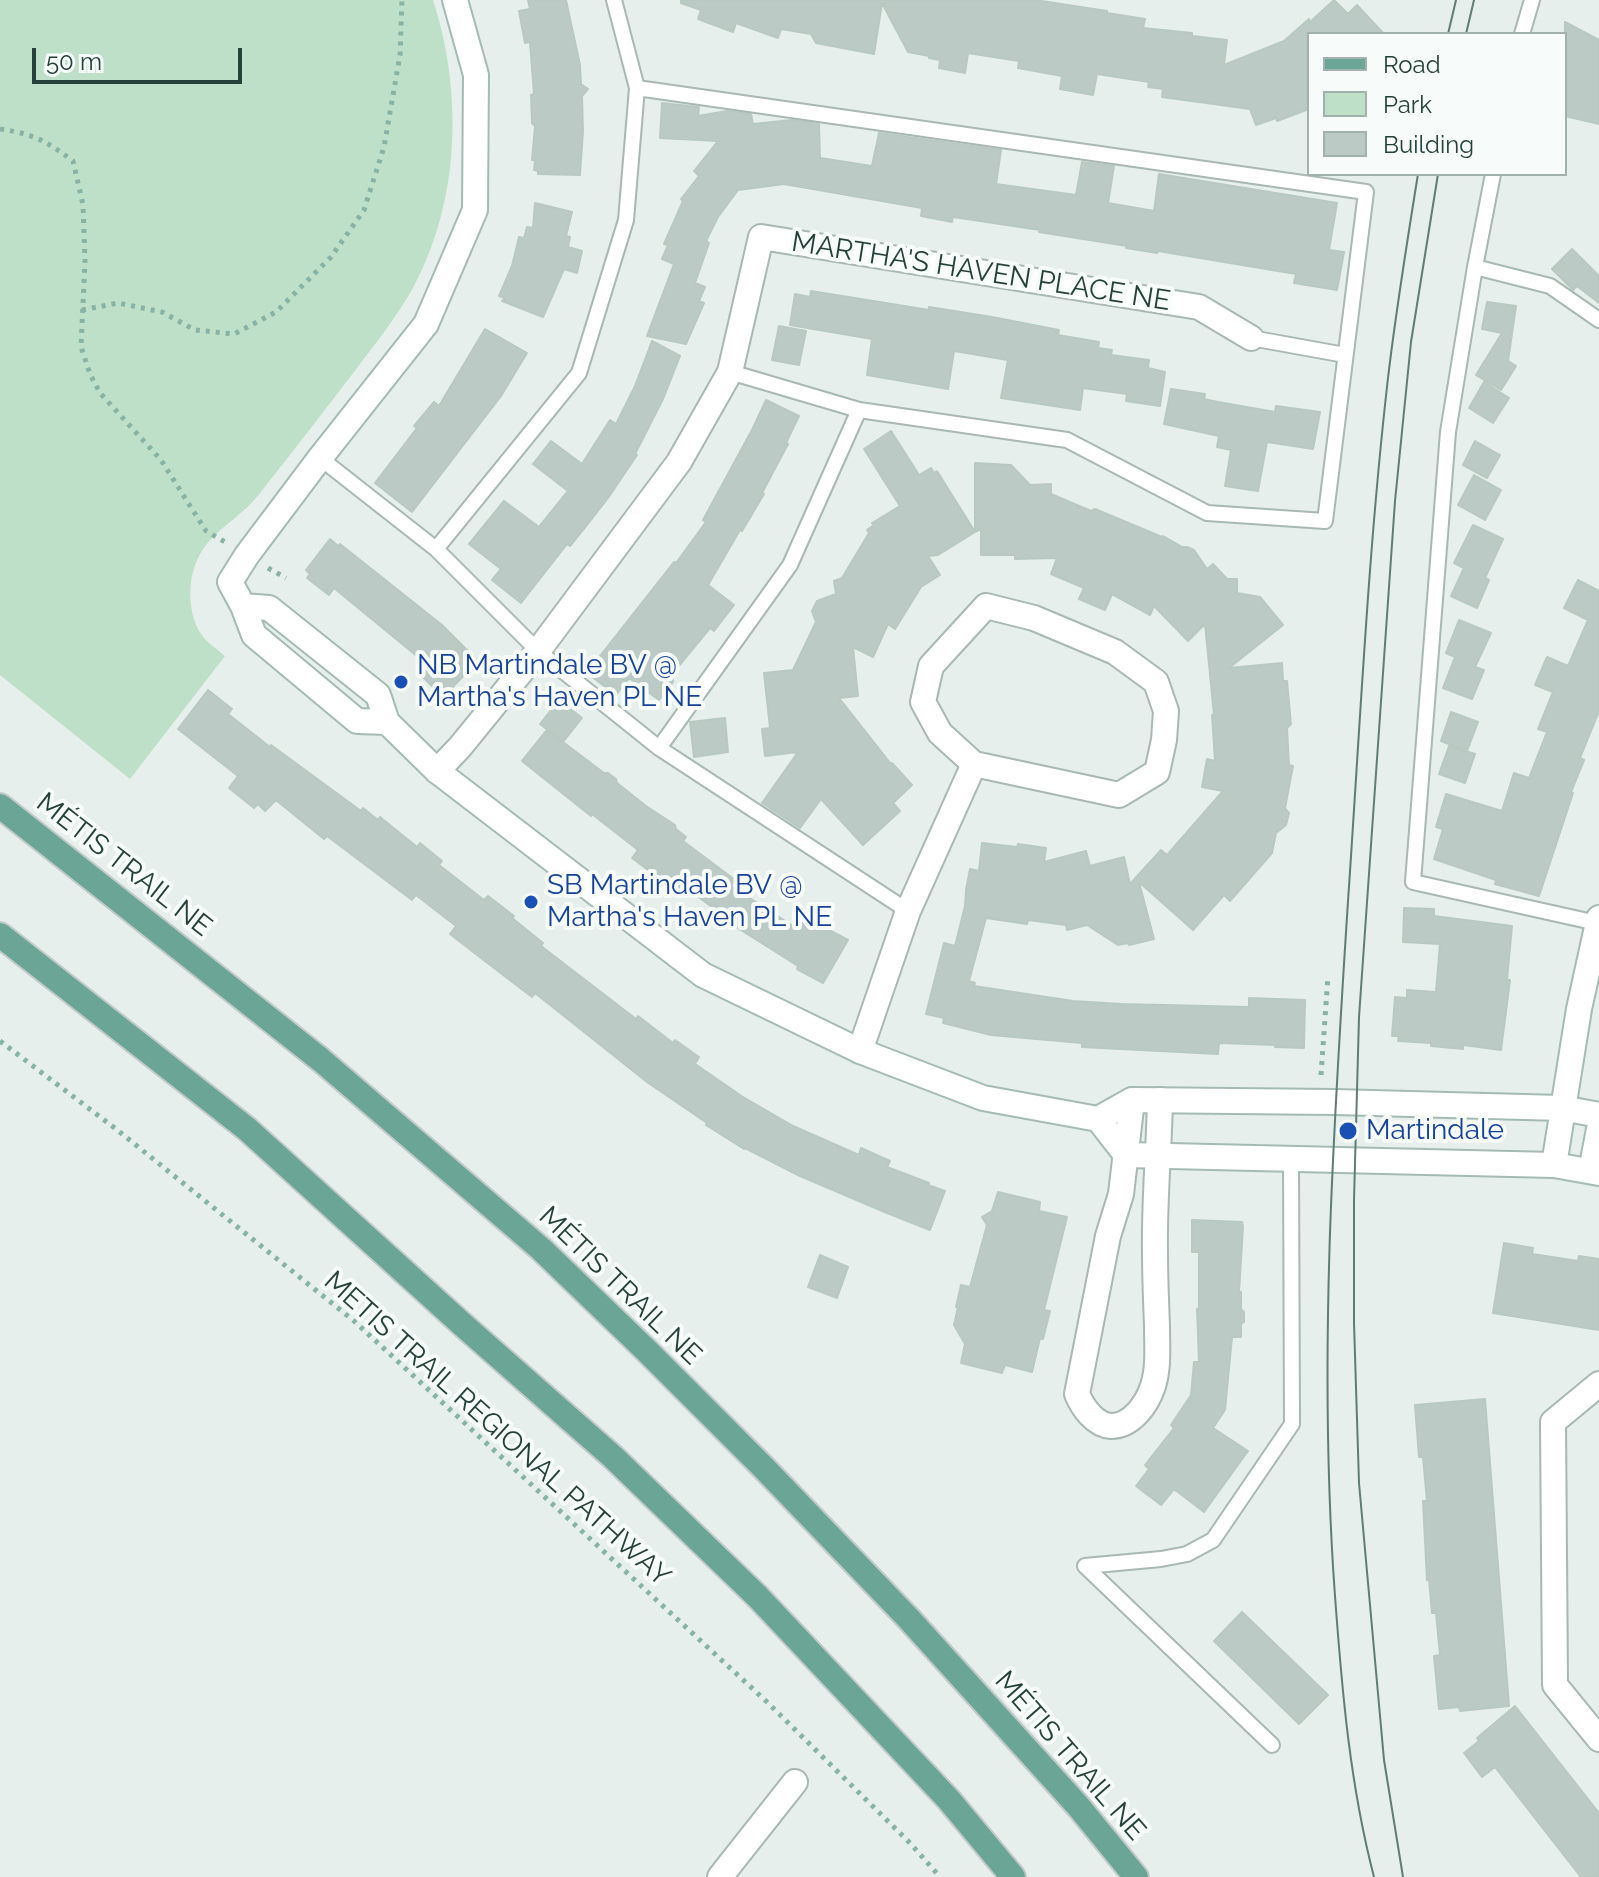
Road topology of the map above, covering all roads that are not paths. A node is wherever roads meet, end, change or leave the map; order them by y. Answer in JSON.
{"nodes":[{"id":1,"x":455,"y":0,"type":"edge"},
{"id":2,"x":614,"y":0,"type":"edge"},
{"id":3,"x":1532,"y":0,"type":"edge"},
{"id":4,"x":1523,"y":32,"type":"edge"},
{"id":5,"x":637,"y":88,"type":"junction"},
{"id":6,"x":1493,"y":176,"type":"edge"},
{"id":7,"x":1475,"y":267,"type":"junction"},
{"id":8,"x":1599,"y":320,"type":"edge"},
{"id":9,"x":1251,"y":338,"type":"joint"},
{"id":10,"x":1345,"y":355,"type":"junction"},
{"id":11,"x":730,"y":372,"type":"junction"},
{"id":12,"x":859,"y":410,"type":"junction"},
{"id":13,"x":320,"y":458,"type":"junction"},
{"id":14,"x":436,"y":549,"type":"junction"},
{"id":15,"x":243,"y":606,"type":"junction"},
{"id":16,"x":538,"y":651,"type":"junction"},
{"id":17,"x":387,"y":722,"type":"junction"},
{"id":18,"x":659,"y":748,"type":"junction"},
{"id":19,"x":974,"y":764,"type":"junction"},
{"id":20,"x":437,"y":771,"type":"junction"},
{"id":21,"x":0,"y":806,"type":"edge"},
{"id":22,"x":908,"y":911,"type":"junction"},
{"id":23,"x":1598,"y":920,"type":"edge"},
{"id":24,"x":0,"y":935,"type":"edge"},
{"id":25,"x":860,"y":1051,"type":"junction"},
{"id":26,"x":1132,"y":1100,"type":"junction"},
{"id":27,"x":1160,"y":1100,"type":"junction"},
{"id":28,"x":1562,"y":1108,"type":"junction"},
{"id":29,"x":1599,"y":1115,"type":"edge"},
{"id":30,"x":1098,"y":1119,"type":"junction"},
{"id":31,"x":1599,"y":1129,"type":"edge"},
{"id":32,"x":1126,"y":1155,"type":"junction"},
{"id":33,"x":1159,"y":1156,"type":"junction"},
{"id":34,"x":1291,"y":1159,"type":"junction"},
{"id":35,"x":1554,"y":1165,"type":"junction"},
{"id":36,"x":1595,"y":1172,"type":"edge"},
{"id":37,"x":1599,"y":1384,"type":"edge"},
{"id":38,"x":1599,"y":1739,"type":"edge"},
{"id":39,"x":1272,"y":1745,"type":"dead end"},
{"id":40,"x":795,"y":1782,"type":"dead end"},
{"id":41,"x":720,"y":1877,"type":"edge"},
{"id":42,"x":1013,"y":1877,"type":"edge"},
{"id":43,"x":1136,"y":1877,"type":"edge"}],
"edges":[{"from":1,"to":13,"type":"street"},
{"from":2,"to":5,"type":"lane"},
{"from":3,"to":4,"type":"lane"},
{"from":5,"to":10,"type":"lane"},
{"from":5,"to":14,"type":"lane"},
{"from":6,"to":7,"type":"lane"},
{"from":7,"to":8,"type":"lane"},
{"from":7,"to":23,"type":"lane"},
{"from":9,"to":10,"type":"lane"},
{"from":9,"to":11,"type":"street","name":"MARTHA'S HAVEN PLACE NE"},
{"from":10,"to":12,"type":"lane"},
{"from":11,"to":12,"type":"lane"},
{"from":11,"to":16,"type":"street","name":"MARTHA'S HAVEN PLACE NE"},
{"from":12,"to":18,"type":"lane"},
{"from":13,"to":14,"type":"lane"},
{"from":13,"to":15,"type":"street"},
{"from":14,"to":16,"type":"lane"},
{"from":15,"to":17,"type":"street"},
{"from":15,"to":17,"type":"street"},
{"from":16,"to":18,"type":"lane"},
{"from":16,"to":20,"type":"street","name":"MARTHA'S HAVEN PLACE NE"},
{"from":17,"to":20,"type":"street"},
{"from":18,"to":22,"type":"lane"},
{"from":19,"to":19,"type":"street"},
{"from":19,"to":22,"type":"street"},
{"from":20,"to":25,"type":"street"},
{"from":21,"to":43,"type":"main road","name":"MÉTIS TRAIL NE"},
{"from":22,"to":25,"type":"street"},
{"from":23,"to":28,"type":"street"},
{"from":24,"to":42,"type":"main road"},
{"from":25,"to":30,"type":"street"},
{"from":26,"to":27,"type":"street"},
{"from":26,"to":30,"type":"street"},
{"from":26,"to":32,"type":"street"},
{"from":27,"to":28,"type":"street"},
{"from":27,"to":33,"type":"street"},
{"from":28,"to":29,"type":"street"},
{"from":28,"to":35,"type":"street"},
{"from":30,"to":32,"type":"street"},
{"from":31,"to":36,"type":"street"},
{"from":32,"to":33,"type":"street"},
{"from":32,"to":33,"type":"street"},
{"from":33,"to":34,"type":"street"},
{"from":34,"to":35,"type":"street"},
{"from":34,"to":39,"type":"lane"},
{"from":35,"to":36,"type":"street"},
{"from":37,"to":38,"type":"street"},
{"from":40,"to":41,"type":"street"}]}
